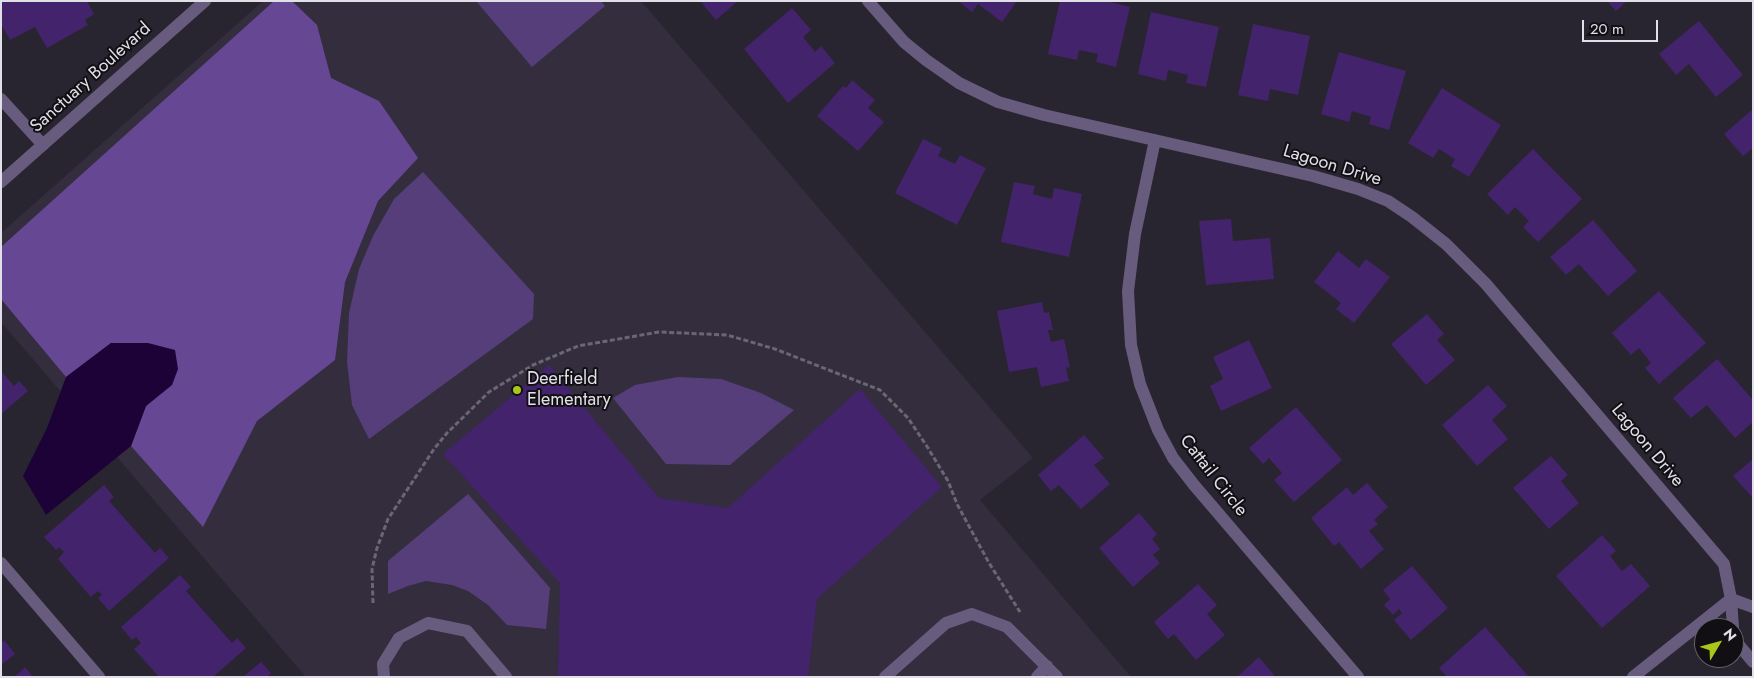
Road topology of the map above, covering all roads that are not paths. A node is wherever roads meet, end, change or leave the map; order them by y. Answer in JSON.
{"nodes":[{"id":1,"x":205,"y":1,"type":"edge"},
{"id":2,"x":868,"y":1,"type":"edge"},
{"id":3,"x":1,"y":99,"type":"edge"},
{"id":4,"x":1155,"y":140,"type":"junction"},
{"id":5,"x":43,"y":145,"type":"junction"},
{"id":6,"x":1,"y":182,"type":"edge"},
{"id":7,"x":1,"y":563,"type":"edge"},
{"id":8,"x":1731,"y":599,"type":"junction"},
{"id":9,"x":1753,"y":607,"type":"edge"},
{"id":10,"x":1732,"y":618,"type":"edge"},
{"id":11,"x":1744,"y":651,"type":"edge"},
{"id":12,"x":1753,"y":662,"type":"edge"},
{"id":13,"x":1047,"y":666,"type":"junction"},
{"id":14,"x":99,"y":677,"type":"edge"},
{"id":15,"x":384,"y":677,"type":"edge"},
{"id":16,"x":506,"y":677,"type":"edge"},
{"id":17,"x":885,"y":677,"type":"edge"},
{"id":18,"x":1037,"y":677,"type":"edge"},
{"id":19,"x":1057,"y":677,"type":"edge"},
{"id":20,"x":1358,"y":677,"type":"edge"},
{"id":21,"x":1633,"y":677,"type":"edge"}],
"edges":[{"from":1,"to":5,"type":"street","name":"Sanctuary Boulevard"},
{"from":2,"to":4,"type":"street","name":"Lagoon Drive"},
{"from":3,"to":5,"type":"street"},
{"from":4,"to":8,"type":"street","name":"Lagoon Drive"},
{"from":4,"to":20,"type":"street","name":"Cattail Circle"},
{"from":5,"to":6,"type":"street","name":"Sanctuary Boulevard"},
{"from":7,"to":14,"type":"street"},
{"from":8,"to":9,"type":"street"},
{"from":8,"to":10,"type":"street","name":"Lagoon Drive"},
{"from":8,"to":21,"type":"street"},
{"from":11,"to":12,"type":"street"},
{"from":13,"to":17,"type":"street"},
{"from":13,"to":18,"type":"street"},
{"from":13,"to":19,"type":"street"},
{"from":15,"to":16,"type":"street"}]}
